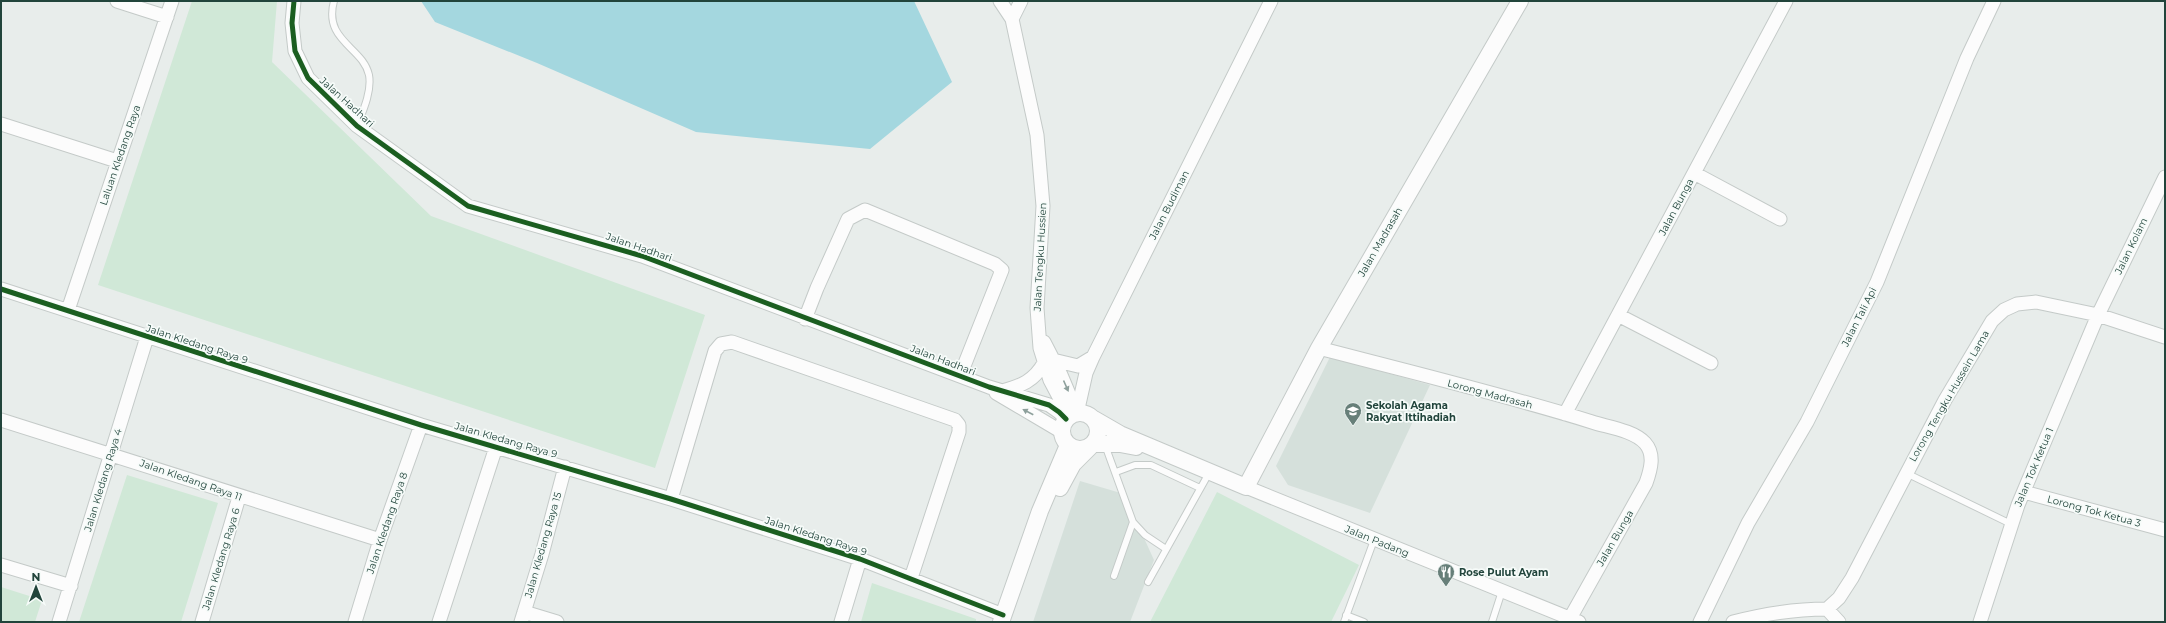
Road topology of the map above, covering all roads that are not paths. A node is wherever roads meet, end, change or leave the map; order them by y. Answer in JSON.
{"nodes":[{"id":1,"x":117,"y":1,"type":"edge"},
{"id":2,"x":172,"y":1,"type":"edge"},
{"id":3,"x":294,"y":1,"type":"edge"},
{"id":4,"x":334,"y":1,"type":"edge"},
{"id":5,"x":1000,"y":1,"type":"edge"},
{"id":6,"x":1021,"y":1,"type":"edge"},
{"id":7,"x":1271,"y":1,"type":"edge"},
{"id":8,"x":1520,"y":1,"type":"edge"},
{"id":9,"x":1786,"y":1,"type":"edge"},
{"id":10,"x":1994,"y":1,"type":"edge"},
{"id":11,"x":167,"y":17,"type":"junction"},
{"id":12,"x":1012,"y":19,"type":"junction"},
{"id":13,"x":1,"y":124,"type":"edge"},
{"id":14,"x":357,"y":126,"type":"junction"},
{"id":15,"x":117,"y":162,"type":"junction"},
{"id":16,"x":1694,"y":173,"type":"junction"},
{"id":17,"x":2165,"y":178,"type":"edge"},
{"id":18,"x":1780,"y":219,"type":"dead end"},
{"id":19,"x":1,"y":289,"type":"edge"},
{"id":20,"x":68,"y":310,"type":"junction"},
{"id":21,"x":1618,"y":315,"type":"junction"},
{"id":22,"x":2098,"y":315,"type":"junction"},
{"id":23,"x":805,"y":319,"type":"junction"},
{"id":24,"x":2165,"y":336,"type":"edge"},
{"id":25,"x":147,"y":337,"type":"junction"},
{"id":26,"x":1320,"y":348,"type":"junction"},
{"id":27,"x":1093,"y":357,"type":"junction"},
{"id":28,"x":1048,"y":361,"type":"junction"},
{"id":29,"x":1711,"y":363,"type":"dead end"},
{"id":30,"x":960,"y":376,"type":"junction"},
{"id":31,"x":989,"y":387,"type":"junction"},
{"id":32,"x":1002,"y":391,"type":"junction"},
{"id":33,"x":1565,"y":414,"type":"junction"},
{"id":34,"x":1094,"y":419,"type":"junction"},
{"id":35,"x":1,"y":420,"type":"edge"},
{"id":36,"x":421,"y":425,"type":"junction"},
{"id":37,"x":1068,"y":425,"type":"junction"},
{"id":38,"x":1096,"y":445,"type":"junction"},
{"id":39,"x":496,"y":447,"type":"junction"},
{"id":40,"x":111,"y":453,"type":"junction"},
{"id":41,"x":1651,"y":454,"type":"joint"},
{"id":42,"x":1177,"y":457,"type":"junction"},
{"id":43,"x":565,"y":467,"type":"junction"},
{"id":44,"x":1210,"y":471,"type":"junction"},
{"id":45,"x":1116,"y":472,"type":"junction"},
{"id":46,"x":1906,"y":473,"type":"junction"},
{"id":47,"x":1246,"y":487,"type":"junction"},
{"id":48,"x":1200,"y":488,"type":"junction"},
{"id":49,"x":2024,"y":492,"type":"junction"},
{"id":50,"x":239,"y":497,"type":"junction"},
{"id":51,"x":672,"y":499,"type":"junction"},
{"id":52,"x":1040,"y":511,"type":"junction"},
{"id":53,"x":1133,"y":522,"type":"junction"},
{"id":54,"x":2011,"y":524,"type":"junction"},
{"id":55,"x":2165,"y":530,"type":"edge"},
{"id":56,"x":380,"y":540,"type":"junction"},
{"id":57,"x":1374,"y":540,"type":"junction"},
{"id":58,"x":1166,"y":549,"type":"junction"},
{"id":59,"x":860,"y":559,"type":"junction"},
{"id":60,"x":1,"y":565,"type":"edge"},
{"id":61,"x":1114,"y":576,"type":"dead end"},
{"id":62,"x":911,"y":578,"type":"junction"},
{"id":63,"x":1148,"y":582,"type":"dead end"},
{"id":64,"x":71,"y":586,"type":"junction"},
{"id":65,"x":1502,"y":591,"type":"junction"},
{"id":66,"x":1827,"y":609,"type":"junction"},
{"id":67,"x":1346,"y":615,"type":"junction"},
{"id":68,"x":522,"y":617,"type":"edge"},
{"id":69,"x":1002,"y":618,"type":"edge"},
{"id":70,"x":1572,"y":621,"type":"edge"},
{"id":71,"x":59,"y":622,"type":"edge"},
{"id":72,"x":202,"y":622,"type":"edge"},
{"id":73,"x":355,"y":622,"type":"edge"},
{"id":74,"x":438,"y":622,"type":"edge"},
{"id":75,"x":557,"y":622,"type":"edge"},
{"id":76,"x":840,"y":622,"type":"edge"},
{"id":77,"x":1344,"y":622,"type":"edge"},
{"id":78,"x":1364,"y":622,"type":"edge"},
{"id":79,"x":1492,"y":622,"type":"edge"},
{"id":80,"x":1700,"y":622,"type":"edge"},
{"id":81,"x":1733,"y":622,"type":"edge"},
{"id":82,"x":1839,"y":622,"type":"edge"},
{"id":83,"x":1980,"y":622,"type":"edge"}],
"edges":[{"from":1,"to":11,"type":"street"},
{"from":2,"to":11,"type":"street","name":"Laluan Kledang Raya"},
{"from":3,"to":14,"type":"street","name":"Jalan Hadhari"},
{"from":4,"to":14,"type":"lane"},
{"from":5,"to":12,"type":"street","name":"Jalan Tengku Hussien"},
{"from":6,"to":12,"type":"street"},
{"from":7,"to":27,"type":"street","name":"Jalan Budiman"},
{"from":8,"to":26,"type":"street","name":"Jalan Madrasah"},
{"from":9,"to":16,"type":"street","name":"Jalan Bunga"},
{"from":10,"to":80,"type":"street","name":"Jalan Tali Api"},
{"from":11,"to":15,"type":"street","name":"Laluan Kledang Raya"},
{"from":12,"to":28,"type":"street","name":"Jalan Tengku Hussien"},
{"from":13,"to":15,"type":"street"},
{"from":14,"to":23,"type":"street","name":"Jalan Hadhari"},
{"from":15,"to":20,"type":"street","name":"Laluan Kledang Raya"},
{"from":16,"to":18,"type":"street"},
{"from":16,"to":21,"type":"street","name":"Jalan Bunga"},
{"from":17,"to":22,"type":"street","name":"Jalan Kolam"},
{"from":19,"to":20,"type":"street","name":"Jalan Kledang Raya 9"},
{"from":20,"to":25,"type":"street","name":"Jalan Kledang Raya 9"},
{"from":21,"to":29,"type":"street"},
{"from":21,"to":33,"type":"street","name":"Jalan Bunga"},
{"from":22,"to":24,"type":"street","name":"Lorong Tengku Hussein Lama"},
{"from":22,"to":46,"type":"street","name":"Lorong Tengku Hussein Lama"},
{"from":22,"to":49,"type":"street","name":"Jalan Tok Ketua 1"},
{"from":23,"to":30,"type":"street","name":"Jalan Hadhari"},
{"from":23,"to":30,"type":"street"},
{"from":25,"to":36,"type":"street","name":"Jalan Kledang Raya 9"},
{"from":25,"to":40,"type":"street","name":"Jalan Kledang Raya 4"},
{"from":26,"to":33,"type":"street","name":"Lorong Madrasah"},
{"from":26,"to":47,"type":"street","name":"Jalan Madrasah"},
{"from":27,"to":28,"type":"street"},
{"from":27,"to":37,"type":"street","name":"Jalan Budiman"},
{"from":28,"to":32,"type":"street"},
{"from":28,"to":37,"type":"street"},
{"from":30,"to":31,"type":"street","name":"Jalan Hadhari"},
{"from":31,"to":32,"type":"street","name":"Jalan Hadhari"},
{"from":37,"to":31,"type":"street","name":"Jalan Hadhari","one_way":true},
{"from":32,"to":37,"type":"street","name":"Jalan Hadhari"},
{"from":33,"to":41,"type":"street","name":"Lorong Madrasah"},
{"from":34,"to":37,"type":"street","name":"Jalan Padang"},
{"from":34,"to":38,"type":"street"},
{"from":34,"to":42,"type":"street","name":"Jalan Padang"},
{"from":35,"to":40,"type":"street","name":"Jalan Kledang Raya 11"},
{"from":36,"to":39,"type":"street","name":"Jalan Kledang Raya 9"},
{"from":36,"to":56,"type":"street","name":"Jalan Kledang Raya 8"},
{"from":37,"to":38,"type":"street","name":"Jalan Padang"},
{"from":37,"to":52,"type":"street"},
{"from":38,"to":42,"type":"street","name":"Jalan Padang"},
{"from":38,"to":45,"type":"lane"},
{"from":38,"to":52,"type":"street"},
{"from":39,"to":43,"type":"street","name":"Jalan Kledang Raya 9"},
{"from":39,"to":74,"type":"street"},
{"from":40,"to":50,"type":"street","name":"Jalan Kledang Raya 11"},
{"from":40,"to":64,"type":"street","name":"Jalan Kledang Raya 4"},
{"from":41,"to":70,"type":"street","name":"Jalan Bunga"},
{"from":42,"to":44,"type":"street","name":"Jalan Padang"},
{"from":43,"to":51,"type":"street","name":"Jalan Kledang Raya 9"},
{"from":43,"to":68,"type":"street","name":"Jalan Kledang Raya 15"},
{"from":44,"to":47,"type":"street","name":"Jalan Padang"},
{"from":44,"to":48,"type":"lane"},
{"from":45,"to":48,"type":"lane"},
{"from":45,"to":53,"type":"lane"},
{"from":46,"to":54,"type":"lane"},
{"from":46,"to":66,"type":"street","name":"Lorong Tengku Hussein Lama"},
{"from":47,"to":57,"type":"street","name":"Jalan Padang"},
{"from":48,"to":58,"type":"lane"},
{"from":49,"to":54,"type":"street","name":"Jalan Tok Ketua 1"},
{"from":49,"to":55,"type":"street","name":"Lorong Tok Ketua 3"},
{"from":50,"to":56,"type":"street","name":"Jalan Kledang Raya 11"},
{"from":50,"to":72,"type":"street","name":"Jalan Kledang Raya 6"},
{"from":51,"to":59,"type":"street","name":"Jalan Kledang Raya 9"},
{"from":51,"to":62,"type":"street"},
{"from":52,"to":69,"type":"street"},
{"from":53,"to":58,"type":"lane"},
{"from":53,"to":61,"type":"lane"},
{"from":54,"to":83,"type":"street","name":"Jalan Tok Ketua 1"},
{"from":56,"to":73,"type":"street","name":"Jalan Kledang Raya 8"},
{"from":57,"to":65,"type":"street","name":"Jalan Padang"},
{"from":57,"to":67,"type":"lane"},
{"from":58,"to":63,"type":"lane"},
{"from":59,"to":62,"type":"street","name":"Jalan Kledang Raya 9"},
{"from":59,"to":76,"type":"street"},
{"from":60,"to":64,"type":"street"},
{"from":62,"to":69,"type":"street","name":"Jalan Kledang Raya 9"},
{"from":64,"to":71,"type":"street","name":"Jalan Kledang Raya 4"},
{"from":65,"to":70,"type":"street","name":"Jalan Padang"},
{"from":65,"to":79,"type":"lane"},
{"from":66,"to":81,"type":"street"},
{"from":66,"to":82,"type":"street"},
{"from":67,"to":77,"type":"lane"},
{"from":67,"to":78,"type":"lane"},
{"from":68,"to":75,"type":"street"}]}
